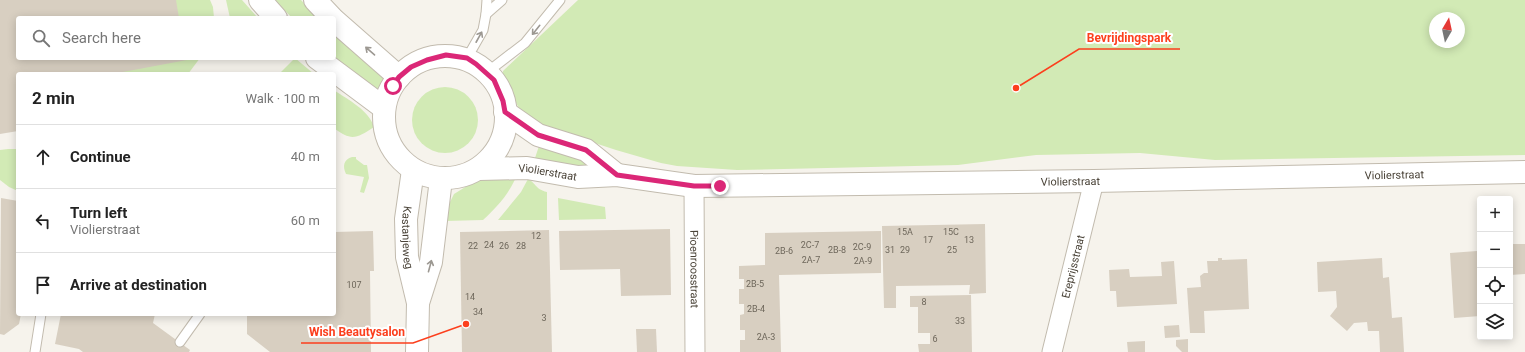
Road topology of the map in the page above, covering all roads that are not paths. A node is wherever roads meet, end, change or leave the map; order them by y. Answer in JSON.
{"nodes":[{"id":1,"x":260,"y":0,"type":"edge"},
{"id":2,"x":315,"y":0,"type":"edge"},
{"id":3,"x":487,"y":0,"type":"edge"},
{"id":4,"x":502,"y":0,"type":"edge"},
{"id":5,"x":560,"y":0,"type":"edge"},
{"id":6,"x":486,"y":14,"type":"junction"},
{"id":7,"x":274,"y":16,"type":"edge"},
{"id":8,"x":330,"y":16,"type":"edge"},
{"id":9,"x":336,"y":22,"type":"edge"},
{"id":10,"x":467,"y":58,"type":"junction"},
{"id":11,"x":320,"y":60,"type":"edge"},
{"id":12,"x":336,"y":72,"type":"edge"},
{"id":13,"x":336,"y":72,"type":"edge"},
{"id":14,"x":486,"y":73,"type":"junction"},
{"id":15,"x":399,"y":77,"type":"junction"},
{"id":16,"x":384,"y":108,"type":"junction"},
{"id":17,"x":505,"y":112,"type":"junction"},
{"id":18,"x":479,"y":168,"type":"junction"},
{"id":19,"x":413,"y":170,"type":"junction"},
{"id":20,"x":1525,"y":172,"type":"edge"},
{"id":21,"x":617,"y":175,"type":"junction"},
{"id":22,"x":441,"y":179,"type":"junction"},
{"id":23,"x":1094,"y":181,"type":"junction"},
{"id":24,"x":694,"y":186,"type":"junction"},
{"id":25,"x":418,"y":303,"type":"junction"},
{"id":26,"x":41,"y":316,"type":"edge"},
{"id":27,"x":199,"y":316,"type":"edge"},
{"id":28,"x":180,"y":342,"type":"dead end"},
{"id":29,"x":35,"y":352,"type":"edge"},
{"id":30,"x":417,"y":352,"type":"edge"},
{"id":31,"x":695,"y":352,"type":"edge"},
{"id":32,"x":1052,"y":352,"type":"edge"}],
"edges":[{"from":1,"to":7,"type":"street"},
{"from":2,"to":8,"type":"street"},
{"from":3,"to":6,"type":"lane"},
{"from":4,"to":6,"type":"lane"},
{"from":5,"to":14,"type":"lane","one_way":true},
{"from":10,"to":6,"type":"lane","one_way":true},
{"from":15,"to":9,"type":"street","one_way":true},
{"from":10,"to":14,"type":"street"},
{"from":10,"to":15,"type":"street"},
{"from":11,"to":12,"type":"street"},
{"from":13,"to":16,"type":"street"},
{"from":14,"to":17,"type":"street"},
{"from":15,"to":16,"type":"street"},
{"from":16,"to":19,"type":"street"},
{"from":17,"to":18,"type":"street"},
{"from":17,"to":21,"type":"street"},
{"from":18,"to":21,"type":"street","name":"Violierstraat"},
{"from":18,"to":22,"type":"street"},
{"from":19,"to":22,"type":"street"},
{"from":19,"to":25,"type":"street","name":"Kastanjeweg"},
{"from":20,"to":23,"type":"street","name":"Violierstraat"},
{"from":21,"to":24,"type":"street","name":"Violierstraat"},
{"from":25,"to":22,"type":"street","name":"Kastanjeweg","one_way":true},
{"from":23,"to":24,"type":"street","name":"Violierstraat"},
{"from":23,"to":32,"type":"street","name":"Ereprijsstraat"},
{"from":24,"to":31,"type":"street","name":"Pioenroosstraat"},
{"from":25,"to":30,"type":"street","name":"Kastanjeweg"},
{"from":26,"to":29,"type":"lane"},
{"from":27,"to":28,"type":"lane"}]}
